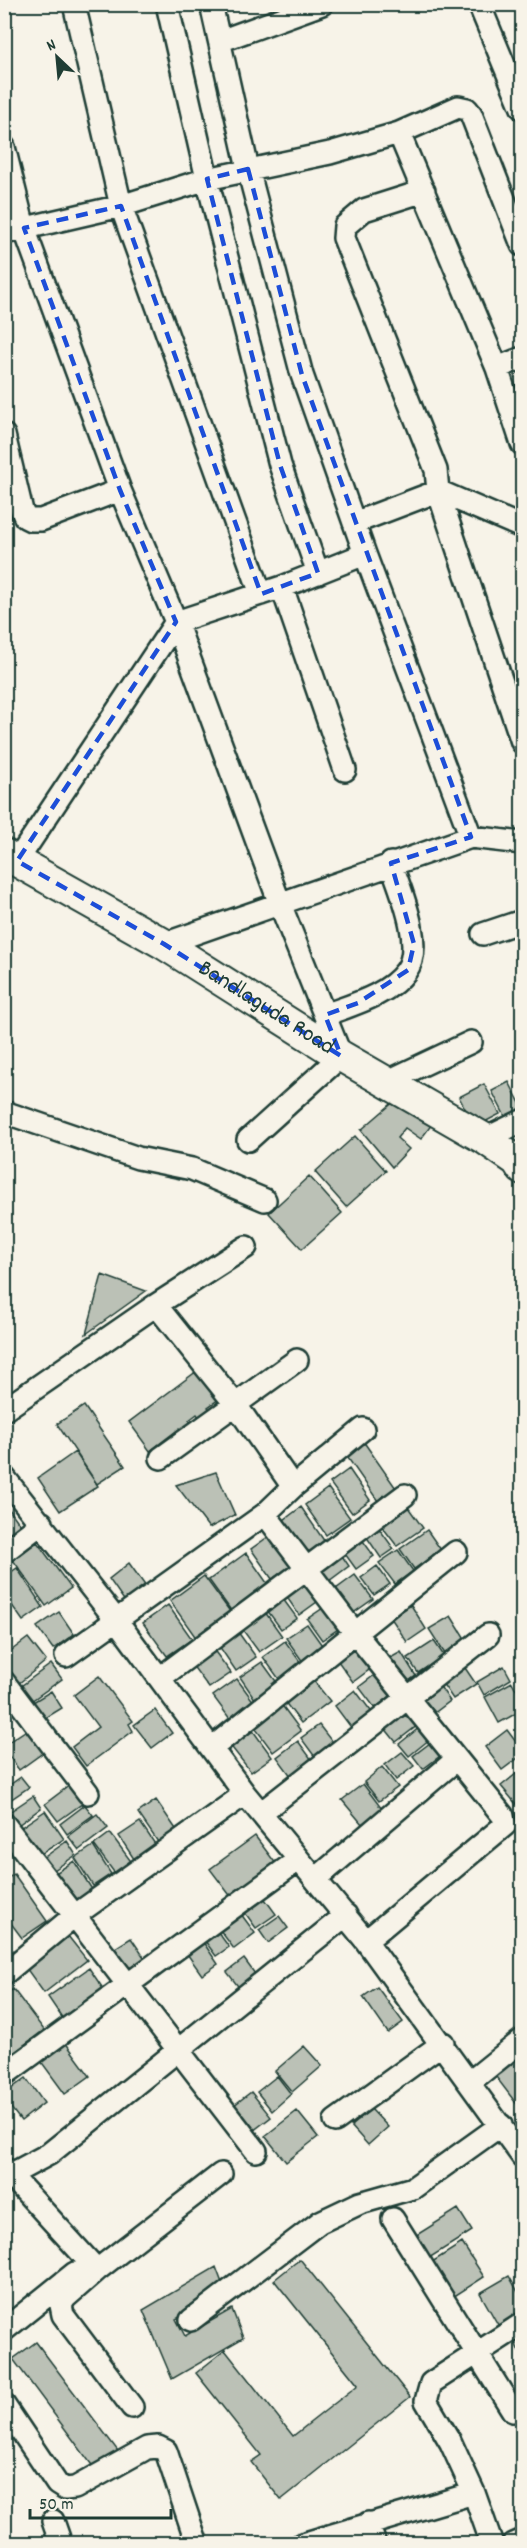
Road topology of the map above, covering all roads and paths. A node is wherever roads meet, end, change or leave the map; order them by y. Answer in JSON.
{"nodes":[{"id":1,"x":74,"y":4,"type":"edge"},
{"id":2,"x":167,"y":4,"type":"edge"},
{"id":3,"x":211,"y":4,"type":"edge"},
{"id":4,"x":321,"y":4,"type":"edge"},
{"id":5,"x":478,"y":4,"type":"edge"},
{"id":6,"x":220,"y":41,"type":"junction"},
{"id":7,"x":522,"y":108,"type":"edge"},
{"id":8,"x":399,"y":133,"type":"junction"},
{"id":9,"x":4,"y":147,"type":"edge"},
{"id":10,"x":248,"y":169,"type":"junction"},
{"id":11,"x":207,"y":179,"type":"junction"},
{"id":12,"x":424,"y":191,"type":"junction"},
{"id":13,"x":121,"y":206,"type":"junction"},
{"id":14,"x":14,"y":231,"type":"edge"},
{"id":15,"x":522,"y":245,"type":"edge"},
{"id":16,"x":522,"y":357,"type":"edge"},
{"id":17,"x":497,"y":368,"type":"junction"},
{"id":18,"x":4,"y":435,"type":"edge"},
{"id":19,"x":522,"y":444,"type":"edge"},
{"id":20,"x":120,"y":490,"type":"junction"},
{"id":21,"x":438,"y":491,"type":"junction"},
{"id":22,"x":354,"y":523,"type":"junction"},
{"id":23,"x":522,"y":527,"type":"edge"},
{"id":24,"x":365,"y":554,"type":"junction"},
{"id":25,"x":318,"y":573,"type":"junction"},
{"id":26,"x":282,"y":587,"type":"junction"},
{"id":27,"x":261,"y":594,"type":"junction"},
{"id":28,"x":176,"y":622,"type":"junction"},
{"id":29,"x":522,"y":742,"type":"edge"},
{"id":30,"x":345,"y":770,"type":"dead end"},
{"id":31,"x":471,"y":837,"type":"junction"},
{"id":32,"x":522,"y":843,"type":"edge"},
{"id":33,"x":11,"y":857,"type":"edge"},
{"id":34,"x":391,"y":863,"type":"junction"},
{"id":35,"x":280,"y":904,"type":"junction"},
{"id":36,"x":522,"y":921,"type":"edge"},
{"id":37,"x":483,"y":934,"type":"dead end"},
{"id":38,"x":164,"y":944,"type":"junction"},
{"id":39,"x":325,"y":1015,"type":"junction"},
{"id":40,"x":471,"y":1042,"type":"dead end"},
{"id":41,"x":341,"y":1056,"type":"junction"},
{"id":42,"x":387,"y":1082,"type":"junction"},
{"id":43,"x":4,"y":1112,"type":"edge"},
{"id":44,"x":522,"y":1121,"type":"edge"},
{"id":45,"x":485,"y":1139,"type":"junction"},
{"id":46,"x":248,"y":1140,"type":"dead end"},
{"id":47,"x":522,"y":1169,"type":"edge"},
{"id":48,"x":265,"y":1200,"type":"dead end"},
{"id":49,"x":246,"y":1247,"type":"dead end"},
{"id":50,"x":156,"y":1305,"type":"junction"},
{"id":51,"x":297,"y":1360,"type":"dead end"},
{"id":52,"x":236,"y":1405,"type":"junction"},
{"id":53,"x":4,"y":1410,"type":"edge"},
{"id":54,"x":363,"y":1429,"type":"dead end"},
{"id":55,"x":161,"y":1458,"type":"dead end"},
{"id":56,"x":4,"y":1477,"type":"edge"},
{"id":57,"x":293,"y":1487,"type":"junction"},
{"id":58,"x":405,"y":1496,"type":"dead end"},
{"id":59,"x":265,"y":1514,"type":"junction"},
{"id":60,"x":42,"y":1523,"type":"junction"},
{"id":61,"x":4,"y":1552,"type":"edge"},
{"id":62,"x":456,"y":1552,"type":"dead end"},
{"id":63,"x":308,"y":1568,"type":"junction"},
{"id":64,"x":117,"y":1621,"type":"junction"},
{"id":65,"x":355,"y":1633,"type":"junction"},
{"id":66,"x":488,"y":1635,"type":"dead end"},
{"id":67,"x":66,"y":1656,"type":"dead end"},
{"id":68,"x":160,"y":1678,"type":"junction"},
{"id":69,"x":4,"y":1682,"type":"edge"},
{"id":70,"x":408,"y":1698,"type":"junction"},
{"id":71,"x":212,"y":1748,"type":"junction"},
{"id":72,"x":457,"y":1760,"type":"junction"},
{"id":73,"x":88,"y":1793,"type":"dead end"},
{"id":74,"x":245,"y":1794,"type":"junction"},
{"id":75,"x":262,"y":1812,"type":"junction"},
{"id":76,"x":4,"y":1824,"type":"edge"},
{"id":77,"x":298,"y":1860,"type":"junction"},
{"id":78,"x":316,"y":1879,"type":"junction"},
{"id":79,"x":346,"y":1915,"type":"junction"},
{"id":80,"x":74,"y":1916,"type":"junction"},
{"id":81,"x":366,"y":1941,"type":"junction"},
{"id":82,"x":4,"y":1974,"type":"edge"},
{"id":83,"x":127,"y":1984,"type":"junction"},
{"id":84,"x":522,"y":2040,"type":"edge"},
{"id":85,"x":442,"y":2043,"type":"junction"},
{"id":86,"x":178,"y":2050,"type":"junction"},
{"id":87,"x":4,"y":2075,"type":"edge"},
{"id":88,"x":470,"y":2082,"type":"junction"},
{"id":89,"x":335,"y":2121,"type":"dead end"},
{"id":90,"x":501,"y":2125,"type":"junction"},
{"id":91,"x":256,"y":2151,"type":"dead end"},
{"id":92,"x":522,"y":2156,"type":"edge"},
{"id":93,"x":6,"y":2174,"type":"edge"},
{"id":94,"x":221,"y":2174,"type":"dead end"},
{"id":95,"x":393,"y":2219,"type":"dead end"},
{"id":96,"x":93,"y":2266,"type":"junction"},
{"id":97,"x":191,"y":2320,"type":"dead end"},
{"id":98,"x":522,"y":2324,"type":"edge"},
{"id":99,"x":4,"y":2330,"type":"edge"},
{"id":100,"x":478,"y":2353,"type":"junction"},
{"id":101,"x":4,"y":2406,"type":"edge"},
{"id":102,"x":132,"y":2407,"type":"dead end"},
{"id":103,"x":513,"y":2411,"type":"dead end"},
{"id":104,"x":474,"y":2493,"type":"junction"},
{"id":105,"x":53,"y":2521,"type":"dead end"},
{"id":106,"x":368,"y":2523,"type":"junction"},
{"id":107,"x":522,"y":2540,"type":"edge"},
{"id":108,"x":61,"y":2544,"type":"edge"},
{"id":109,"x":197,"y":2544,"type":"edge"},
{"id":110,"x":302,"y":2544,"type":"edge"},
{"id":111,"x":375,"y":2544,"type":"edge"},
{"id":112,"x":492,"y":2544,"type":"edge"},
{"id":113,"x":513,"y":2544,"type":"edge"}],
"edges":[{"from":1,"to":13,"type":"street"},
{"from":2,"to":11,"type":"street"},
{"from":3,"to":6,"type":"street"},
{"from":4,"to":6,"type":"street"},
{"from":5,"to":7,"type":"street"},
{"from":6,"to":10,"type":"street"},
{"from":8,"to":10,"type":"street"},
{"from":8,"to":12,"type":"street"},
{"from":8,"to":15,"type":"street"},
{"from":9,"to":14,"type":"street"},
{"from":10,"to":11,"type":"street"},
{"from":10,"to":22,"type":"street"},
{"from":11,"to":13,"type":"street"},
{"from":11,"to":25,"type":"street"},
{"from":12,"to":17,"type":"street"},
{"from":12,"to":21,"type":"street"},
{"from":13,"to":14,"type":"street"},
{"from":13,"to":27,"type":"street"},
{"from":14,"to":20,"type":"street"},
{"from":16,"to":17,"type":"street"},
{"from":17,"to":19,"type":"street"},
{"from":18,"to":20,"type":"street"},
{"from":20,"to":28,"type":"street"},
{"from":21,"to":22,"type":"street"},
{"from":21,"to":23,"type":"street"},
{"from":21,"to":29,"type":"street"},
{"from":22,"to":24,"type":"street"},
{"from":24,"to":25,"type":"street"},
{"from":24,"to":31,"type":"street"},
{"from":25,"to":26,"type":"street"},
{"from":26,"to":27,"type":"street"},
{"from":26,"to":30,"type":"street"},
{"from":27,"to":28,"type":"street"},
{"from":28,"to":33,"type":"street"},
{"from":28,"to":35,"type":"street"},
{"from":31,"to":32,"type":"street"},
{"from":31,"to":34,"type":"street"},
{"from":33,"to":38,"type":"street","name":"Bandlaguda Road"},
{"from":34,"to":35,"type":"street"},
{"from":34,"to":39,"type":"street"},
{"from":35,"to":38,"type":"street"},
{"from":35,"to":39,"type":"street"},
{"from":36,"to":37,"type":"street"},
{"from":38,"to":41,"type":"street","name":"Bandlaguda Road"},
{"from":39,"to":41,"type":"street"},
{"from":40,"to":42,"type":"street"},
{"from":41,"to":42,"type":"street","name":"Bandlaguda Road"},
{"from":41,"to":46,"type":"street"},
{"from":42,"to":45,"type":"street","name":"Bandlaguda Road"},
{"from":43,"to":48,"type":"street"},
{"from":44,"to":45,"type":"street"},
{"from":45,"to":47,"type":"street","name":"Bandlaguda Road"},
{"from":49,"to":50,"type":"street"},
{"from":50,"to":52,"type":"street"},
{"from":50,"to":53,"type":"street"},
{"from":51,"to":52,"type":"street"},
{"from":52,"to":55,"type":"street"},
{"from":52,"to":57,"type":"street"},
{"from":54,"to":57,"type":"street"},
{"from":56,"to":60,"type":"street"},
{"from":57,"to":59,"type":"street"},
{"from":58,"to":63,"type":"street"},
{"from":59,"to":63,"type":"street"},
{"from":59,"to":64,"type":"street"},
{"from":60,"to":61,"type":"street"},
{"from":60,"to":64,"type":"street"},
{"from":62,"to":65,"type":"street"},
{"from":63,"to":65,"type":"street"},
{"from":63,"to":68,"type":"street"},
{"from":64,"to":67,"type":"street"},
{"from":64,"to":68,"type":"street"},
{"from":65,"to":70,"type":"street"},
{"from":65,"to":71,"type":"street"},
{"from":66,"to":70,"type":"street"},
{"from":68,"to":71,"type":"street"},
{"from":69,"to":73,"type":"street"},
{"from":70,"to":72,"type":"street"},
{"from":70,"to":75,"type":"street"},
{"from":71,"to":74,"type":"street"},
{"from":72,"to":78,"type":"street"},
{"from":72,"to":81,"type":"street"},
{"from":74,"to":75,"type":"street"},
{"from":74,"to":80,"type":"street"},
{"from":75,"to":77,"type":"street"},
{"from":76,"to":80,"type":"street"},
{"from":77,"to":78,"type":"street"},
{"from":77,"to":83,"type":"street"},
{"from":78,"to":79,"type":"street"},
{"from":79,"to":81,"type":"street"},
{"from":79,"to":86,"type":"street"},
{"from":80,"to":82,"type":"street"},
{"from":80,"to":83,"type":"street"},
{"from":81,"to":85,"type":"street"},
{"from":83,"to":86,"type":"street"},
{"from":83,"to":87,"type":"street"},
{"from":84,"to":88,"type":"street"},
{"from":85,"to":88,"type":"street"},
{"from":85,"to":89,"type":"street"},
{"from":86,"to":91,"type":"street"},
{"from":86,"to":93,"type":"street"},
{"from":88,"to":90,"type":"street"},
{"from":90,"to":92,"type":"street"},
{"from":90,"to":97,"type":"street"},
{"from":93,"to":96,"type":"street"},
{"from":94,"to":96,"type":"street"},
{"from":95,"to":100,"type":"street"},
{"from":96,"to":99,"type":"street"},
{"from":96,"to":102,"type":"street"},
{"from":98,"to":100,"type":"street"},
{"from":100,"to":103,"type":"street"},
{"from":100,"to":104,"type":"street"},
{"from":101,"to":109,"type":"street"},
{"from":104,"to":106,"type":"street"},
{"from":104,"to":112,"type":"street"},
{"from":105,"to":108,"type":"street"},
{"from":106,"to":110,"type":"street"},
{"from":106,"to":111,"type":"street"},
{"from":107,"to":113,"type":"street"}]}
